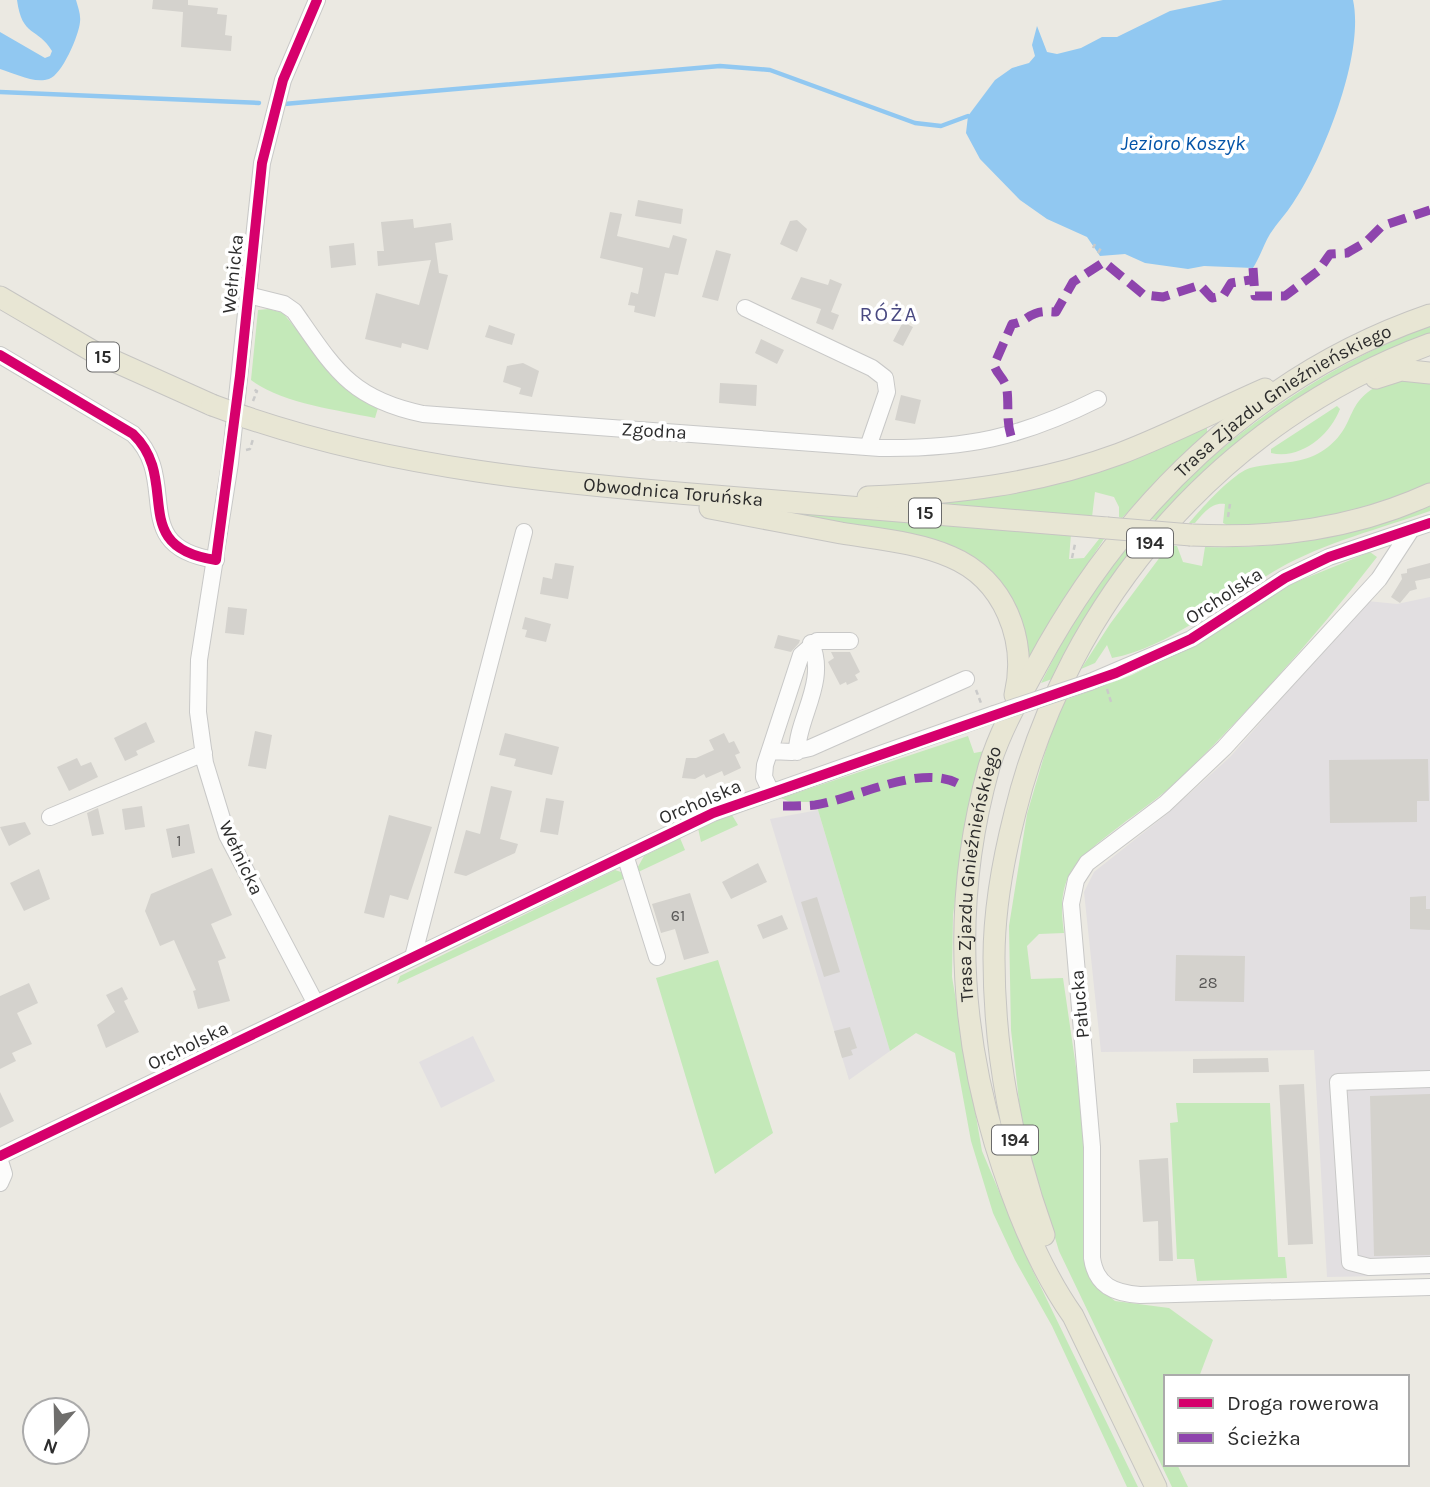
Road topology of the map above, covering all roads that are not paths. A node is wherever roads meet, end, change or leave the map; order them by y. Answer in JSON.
{"nodes":[{"id":1,"x":317,"y":0,"type":"edge"},
{"id":2,"x":248,"y":295,"type":"junction"},
{"id":3,"x":0,"y":297,"type":"edge"},
{"id":4,"x":745,"y":308,"type":"dead end"},
{"id":5,"x":1430,"y":315,"type":"edge"},
{"id":6,"x":1430,"y":344,"type":"edge"},
{"id":7,"x":0,"y":355,"type":"edge"},
{"id":8,"x":1319,"y":366,"type":"junction"},
{"id":9,"x":1430,"y":373,"type":"edge"},
{"id":10,"x":1098,"y":400,"type":"dead end"},
{"id":11,"x":1294,"y":414,"type":"junction"},
{"id":12,"x":868,"y":447,"type":"junction"},
{"id":13,"x":614,"y":488,"type":"junction"},
{"id":14,"x":1430,"y":494,"type":"edge"},
{"id":15,"x":744,"y":499,"type":"junction"},
{"id":16,"x":1430,"y":523,"type":"edge"},
{"id":17,"x":1411,"y":530,"type":"junction"},
{"id":18,"x":524,"y":532,"type":"dead end"},
{"id":19,"x":216,"y":560,"type":"junction"},
{"id":20,"x":850,"y":641,"type":"dead end"},
{"id":21,"x":811,"y":643,"type":"junction"},
{"id":22,"x":970,"y":682,"type":"road end"},
{"id":23,"x":994,"y":714,"type":"junction"},
{"id":24,"x":770,"y":751,"type":"junction"},
{"id":25,"x":797,"y":752,"type":"junction"},
{"id":26,"x":204,"y":753,"type":"junction"},
{"id":27,"x":771,"y":792,"type":"junction"},
{"id":28,"x":50,"y":817,"type":"dead end"},
{"id":29,"x":625,"y":855,"type":"junction"},
{"id":30,"x":412,"y":957,"type":"junction"},
{"id":31,"x":657,"y":957,"type":"dead end"},
{"id":32,"x":316,"y":1004,"type":"junction"},
{"id":33,"x":1430,"y":1079,"type":"edge"},
{"id":34,"x":0,"y":1159,"type":"edge"},
{"id":35,"x":0,"y":1183,"type":"edge"},
{"id":36,"x":1430,"y":1265,"type":"edge"},
{"id":37,"x":1369,"y":1267,"type":"junction"},
{"id":38,"x":1430,"y":1287,"type":"edge"},
{"id":39,"x":1370,"y":1289,"type":"junction"},
{"id":40,"x":1073,"y":1316,"type":"junction"},
{"id":41,"x":1156,"y":1487,"type":"edge"}],
"edges":[{"from":1,"to":2,"type":"street","name":"Wełnicka"},
{"from":2,"to":12,"type":"street","name":"Zgodna"},
{"from":2,"to":19,"type":"street","name":"Wełnicka"},
{"from":3,"to":13,"type":"main road","name":"Obwodnica Toruńska","number":"15","bridge":true},
{"from":4,"to":12,"type":"street"},
{"from":5,"to":8,"type":"main road","name":"Trasa Zjazdu Gnieźnieńskiego","number":"15"},
{"from":6,"to":11,"type":"main road","name":"Trasa Zjazdu Gnieźnieńskiego","number":"194"},
{"from":7,"to":19,"type":"street"},
{"from":8,"to":15,"type":"main road","number":"15"},
{"from":8,"to":23,"type":"main road","name":"Trasa Zjazdu Gnieźnieńskiego","number":"194"},
{"from":9,"to":11,"type":"main road"},
{"from":10,"to":12,"type":"street","name":"Zgodna"},
{"from":11,"to":40,"type":"main road","name":"Trasa Zjazdu Gnieźnieńskiego","number":"194"},
{"from":13,"to":15,"type":"main road","name":"Obwodnica Toruńska","number":"15"},
{"from":13,"to":23,"type":"main road"},
{"from":14,"to":15,"type":"main road","name":"Obwodnica Toruńska","number":"15","bridge":true},
{"from":16,"to":17,"type":"street","name":"Orcholska"},
{"from":17,"to":23,"type":"street","name":"Orcholska","bridge":true},
{"from":17,"to":39,"type":"street","name":"Pałucka"},
{"from":18,"to":30,"type":"street"},
{"from":19,"to":26,"type":"street","name":"Wełnicka"},
{"from":20,"to":21,"type":"street"},
{"from":21,"to":24,"type":"street","name":"Orcholska"},
{"from":21,"to":25,"type":"street"},
{"from":22,"to":25,"type":"street"},
{"from":23,"to":27,"type":"street","name":"Orcholska"},
{"from":23,"to":40,"type":"main road","name":"Trasa Zjazdu Gnieźnieńskiego","number":"194"},
{"from":24,"to":25,"type":"street"},
{"from":24,"to":27,"type":"street","name":"Orcholska"},
{"from":26,"to":28,"type":"street"},
{"from":26,"to":32,"type":"street","name":"Wełnicka"},
{"from":27,"to":29,"type":"street","name":"Orcholska"},
{"from":29,"to":30,"type":"street","name":"Orcholska"},
{"from":29,"to":31,"type":"street"},
{"from":30,"to":32,"type":"street","name":"Orcholska"},
{"from":32,"to":34,"type":"street","name":"Orcholska"},
{"from":33,"to":37,"type":"street"},
{"from":34,"to":35,"type":"street"},
{"from":36,"to":37,"type":"street"},
{"from":37,"to":39,"type":"street"},
{"from":38,"to":39,"type":"street","name":"Pałucka"},
{"from":40,"to":41,"type":"main road","name":"Trasa Zjazdu Gnieźnieńskiego","number":"194"}]}
